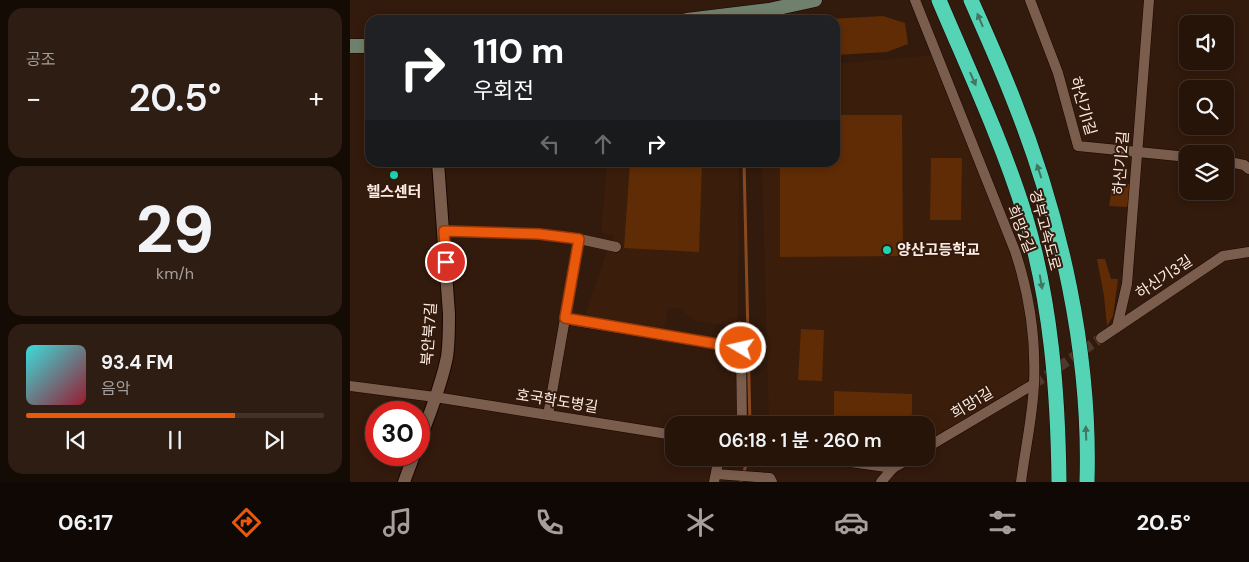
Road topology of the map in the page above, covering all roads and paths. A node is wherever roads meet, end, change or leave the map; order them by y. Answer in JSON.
{"nodes":[{"id":1,"x":815,"y":0,"type":"edge"},
{"id":2,"x":915,"y":0,"type":"edge"},
{"id":3,"x":971,"y":0,"type":"edge"},
{"id":4,"x":1030,"y":0,"type":"edge"},
{"id":5,"x":1149,"y":0,"type":"edge"},
{"id":6,"x":939,"y":1,"type":"edge"},
{"id":7,"x":728,"y":15,"type":"edge"},
{"id":8,"x":350,"y":46,"type":"edge"},
{"id":9,"x":365,"y":46,"type":"edge"},
{"id":10,"x":1137,"y":151,"type":"junction"},
{"id":11,"x":1179,"y":156,"type":"edge"},
{"id":12,"x":1234,"y":163,"type":"edge"},
{"id":13,"x":438,"y":167,"type":"edge"},
{"id":14,"x":1249,"y":169,"type":"edge"},
{"id":15,"x":444,"y":231,"type":"junction"},
{"id":16,"x":579,"y":239,"type":"junction"},
{"id":17,"x":616,"y":247,"type":"dead end"},
{"id":18,"x":1249,"y":252,"type":"edge"},
{"id":19,"x":565,"y":318,"type":"junction"},
{"id":20,"x":1117,"y":327,"type":"junction"},
{"id":21,"x":1101,"y":338,"type":"tunnel mouth"},
{"id":22,"x":1034,"y":384,"type":"junction"},
{"id":23,"x":350,"y":386,"type":"edge"},
{"id":24,"x":435,"y":397,"type":"junction"},
{"id":25,"x":430,"y":411,"type":"edge"},
{"id":26,"x":548,"y":414,"type":"junction"},
{"id":27,"x":742,"y":416,"type":"edge"},
{"id":28,"x":665,"y":434,"type":"edge"},
{"id":29,"x":935,"y":443,"type":"edge"},
{"id":30,"x":410,"y":466,"type":"edge"},
{"id":31,"x":879,"y":466,"type":"edge"},
{"id":32,"x":897,"y":466,"type":"edge"},
{"id":33,"x":893,"y":468,"type":"junction"},
{"id":34,"x":715,"y":478,"type":"edge"},
{"id":35,"x":404,"y":482,"type":"edge"},
{"id":36,"x":772,"y":482,"type":"edge"},
{"id":37,"x":881,"y":482,"type":"edge"},
{"id":38,"x":1021,"y":482,"type":"edge"},
{"id":39,"x":1059,"y":482,"type":"edge"},
{"id":40,"x":1087,"y":482,"type":"edge"}],
"edges":[{"from":1,"to":7,"type":"main road"},
{"from":2,"to":22,"type":"street","name":"희망2길"},
{"from":40,"to":3,"type":"highway","name":"경부고속도로","one_way":true},
{"from":4,"to":10,"type":"street","name":"하신기1길"},
{"from":5,"to":10,"type":"street","name":"하신기2길"},
{"from":6,"to":39,"type":"highway","name":"경부고속도로","one_way":true},
{"from":8,"to":9,"type":"main road"},
{"from":10,"to":11,"type":"street","name":"하신기1길"},
{"from":10,"to":20,"type":"street","name":"하신기2길"},
{"from":12,"to":14,"type":"street"},
{"from":13,"to":15,"type":"street","name":"북안북7길"},
{"from":15,"to":16,"type":"street"},
{"from":15,"to":24,"type":"street","name":"북안북7길"},
{"from":16,"to":17,"type":"street"},
{"from":16,"to":19,"type":"street"},
{"from":18,"to":20,"type":"street","name":"하신기3길"},
{"from":19,"to":26,"type":"street"},
{"from":19,"to":27,"type":"street"},
{"from":20,"to":21,"type":"street","name":"하신기3길"},
{"from":22,"to":29,"type":"street","name":"희망1길"},
{"from":22,"to":38,"type":"street","name":"희망2길"},
{"from":23,"to":24,"type":"street","name":"호국학도병길"},
{"from":24,"to":25,"type":"street","name":"북안북7길"},
{"from":24,"to":26,"type":"street","name":"호국학도병길"},
{"from":26,"to":28,"type":"street","name":"호국학도병길"},
{"from":30,"to":35,"type":"street"},
{"from":31,"to":33,"type":"street"},
{"from":32,"to":33,"type":"street"},
{"from":33,"to":37,"type":"street"},
{"from":34,"to":36,"type":"street"}]}
